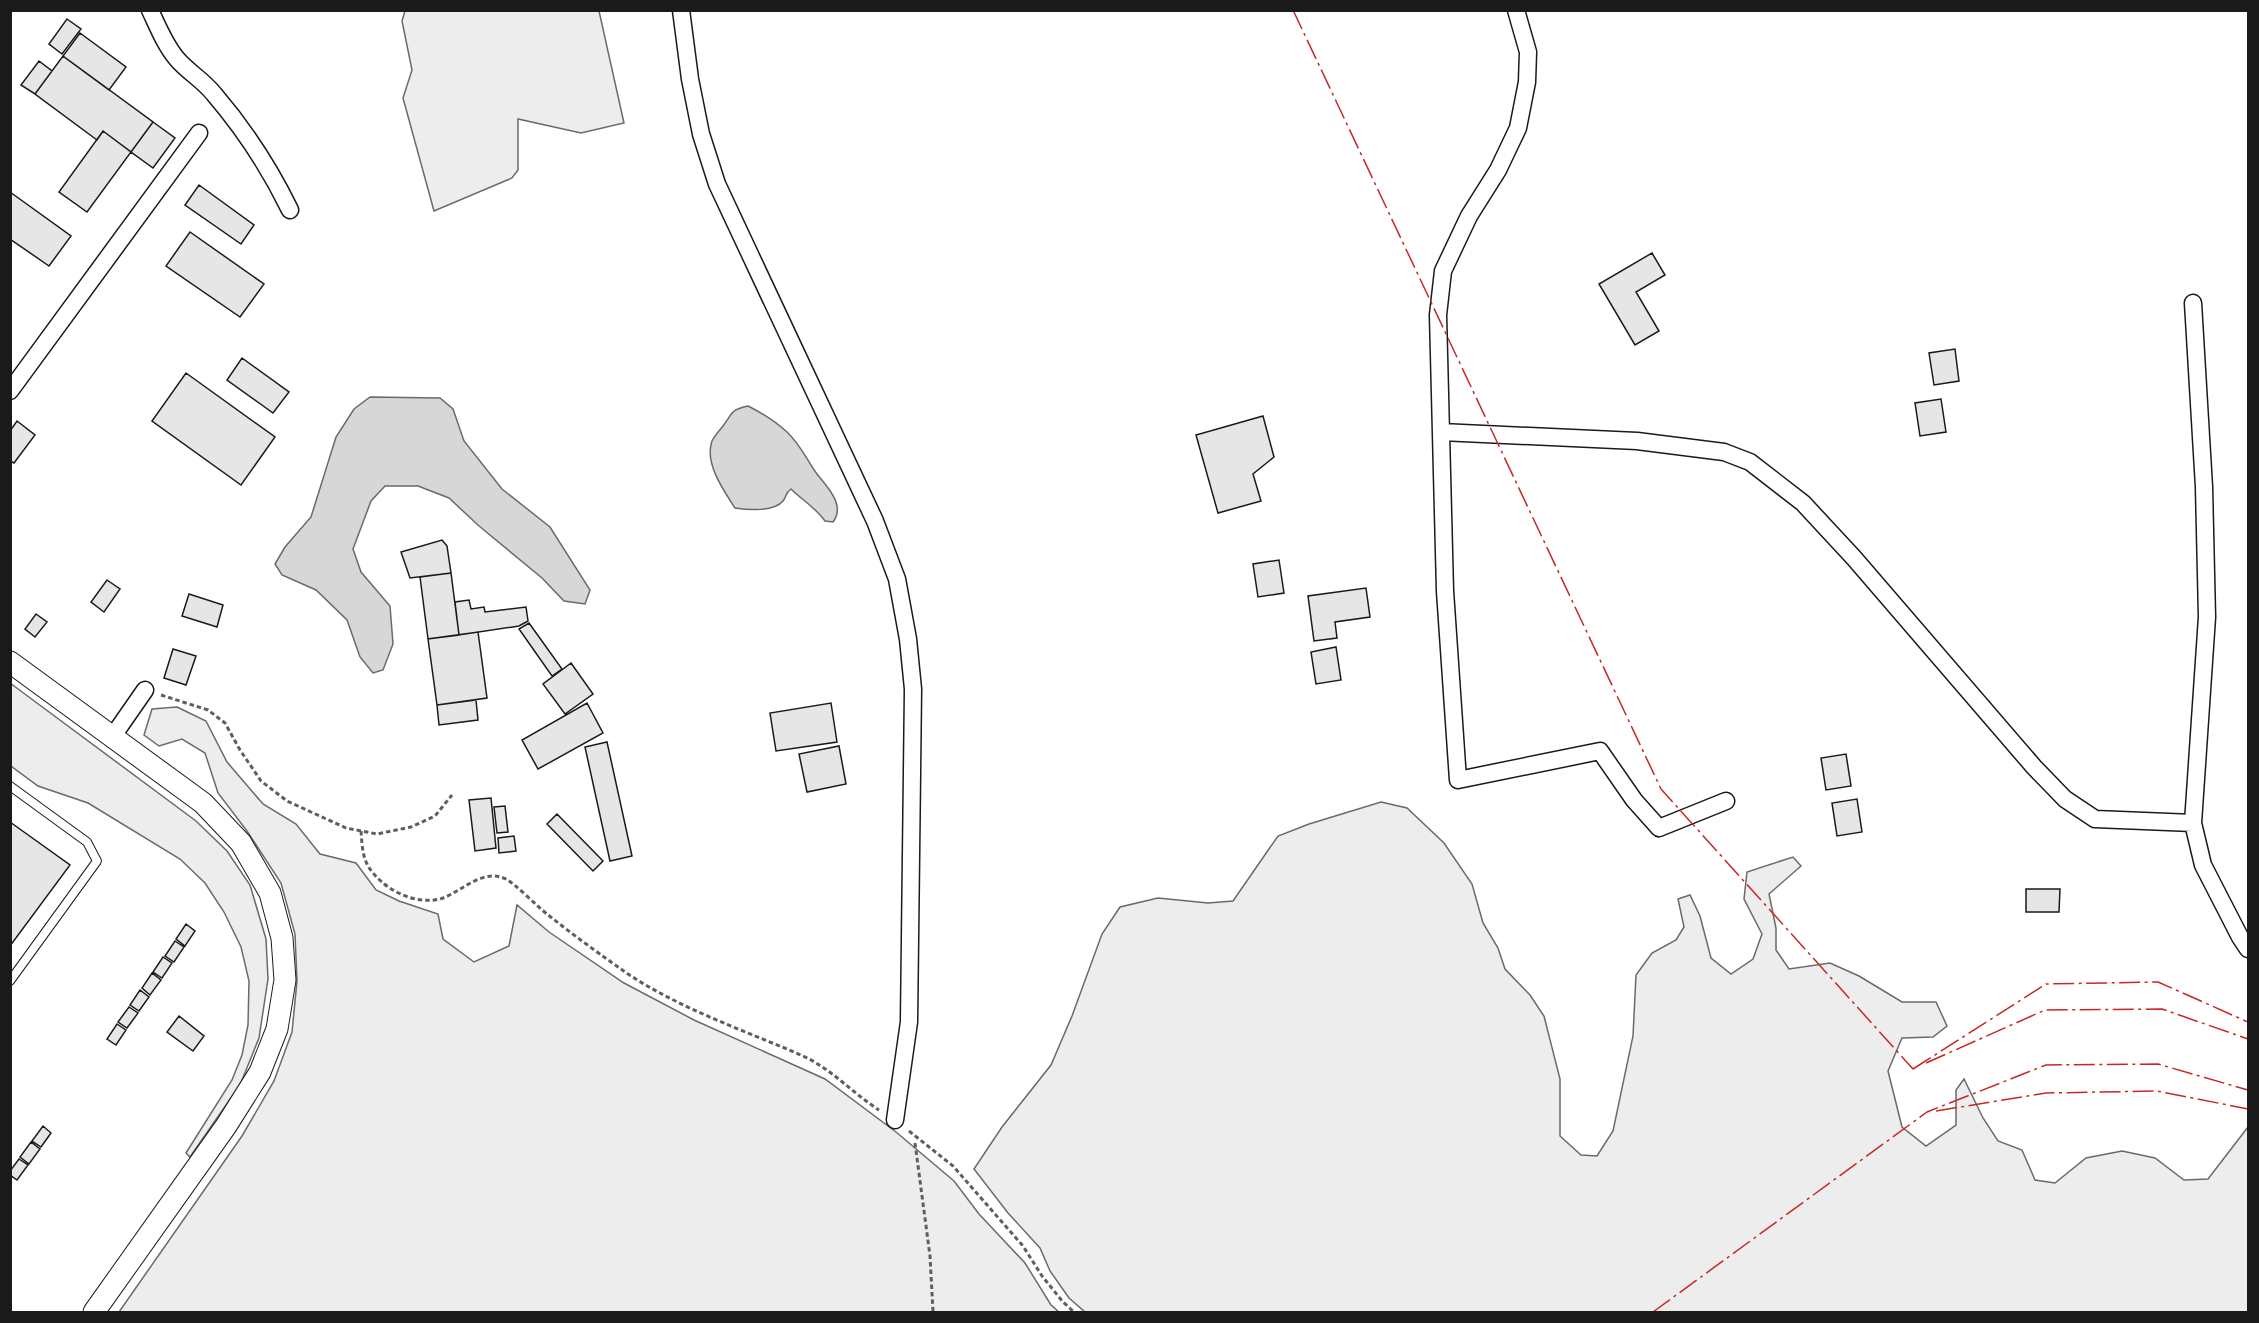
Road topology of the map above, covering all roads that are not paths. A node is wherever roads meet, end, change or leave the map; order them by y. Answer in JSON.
{"nodes":[{"id":1,"x":150,"y":10,"type":"edge"},
{"id":2,"x":681,"y":10,"type":"edge"},
{"id":3,"x":1516,"y":10,"type":"edge"},
{"id":4,"x":199,"y":133,"type":"dead end"},
{"id":5,"x":290,"y":210,"type":"dead end"},
{"id":6,"x":2193,"y":303,"type":"dead end"},
{"id":7,"x":10,"y":391,"type":"edge"},
{"id":8,"x":1441,"y":432,"type":"junction"},
{"id":9,"x":10,"y":662,"type":"edge"},
{"id":10,"x":145,"y":690,"type":"road end"},
{"id":11,"x":113,"y":736,"type":"junction"},
{"id":12,"x":10,"y":786,"type":"edge"},
{"id":13,"x":1726,"y":801,"type":"dead end"},
{"id":14,"x":2193,"y":823,"type":"junction"},
{"id":15,"x":2248,"y":949,"type":"edge"},
{"id":16,"x":10,"y":981,"type":"edge"},
{"id":17,"x":895,"y":1120,"type":"road end"},
{"id":18,"x":94,"y":1312,"type":"edge"}],
"edges":[{"from":1,"to":5,"type":"street"},
{"from":2,"to":17,"type":"street"},
{"from":3,"to":8,"type":"street"},
{"from":4,"to":7,"type":"street"},
{"from":6,"to":14,"type":"street"},
{"from":8,"to":13,"type":"street"},
{"from":8,"to":14,"type":"street"},
{"from":9,"to":11,"type":"street"},
{"from":10,"to":11,"type":"street"},
{"from":11,"to":18,"type":"street"},
{"from":12,"to":16,"type":"lane"},
{"from":14,"to":15,"type":"street"}]}
